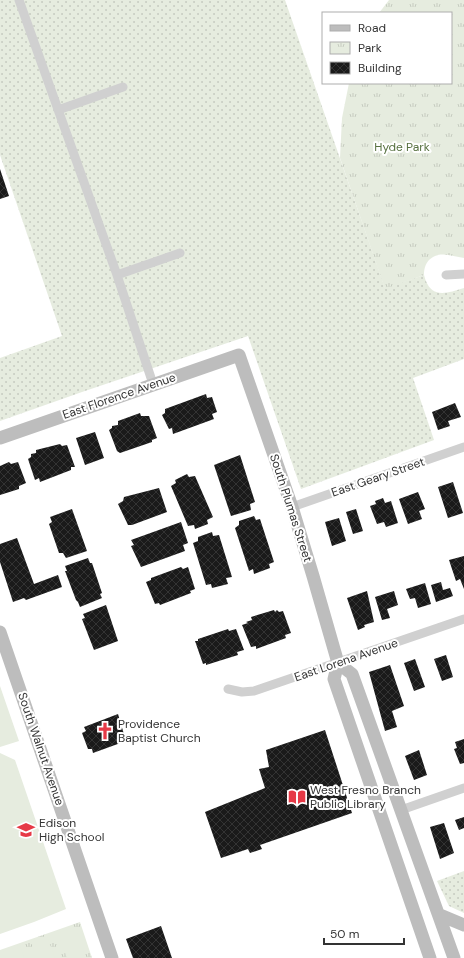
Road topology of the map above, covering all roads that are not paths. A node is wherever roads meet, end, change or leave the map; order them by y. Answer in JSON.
{"nodes":[{"id":1,"x":19,"y":0,"type":"edge"},
{"id":2,"x":123,"y":87,"type":"dead end"},
{"id":3,"x":58,"y":110,"type":"junction"},
{"id":4,"x":180,"y":253,"type":"dead end"},
{"id":5,"x":464,"y":274,"type":"edge"},
{"id":6,"x":117,"y":275,"type":"junction"},
{"id":7,"x":446,"y":275,"type":"dead end"},
{"id":8,"x":239,"y":355,"type":"joint"},
{"id":9,"x":153,"y":384,"type":"junction"},
{"id":10,"x":0,"y":438,"type":"edge"},
{"id":11,"x":464,"y":447,"type":"edge"},
{"id":12,"x":292,"y":507,"type":"junction"},
{"id":13,"x":464,"y":619,"type":"edge"},
{"id":14,"x":0,"y":632,"type":"edge"},
{"id":15,"x":338,"y":663,"type":"junction"},
{"id":16,"x":228,"y":689,"type":"dead end"},
{"id":17,"x":464,"y":788,"type":"edge"},
{"id":18,"x":401,"y":810,"type":"junction"},
{"id":19,"x":440,"y":916,"type":"junction"},
{"id":20,"x":464,"y":924,"type":"edge"},
{"id":21,"x":112,"y":958,"type":"edge"},
{"id":22,"x":430,"y":958,"type":"edge"},
{"id":23,"x":454,"y":958,"type":"edge"}],
"edges":[{"from":1,"to":3,"type":"street"},
{"from":2,"to":3,"type":"street"},
{"from":3,"to":6,"type":"street"},
{"from":4,"to":6,"type":"street"},
{"from":5,"to":7,"type":"street"},
{"from":6,"to":9,"type":"street"},
{"from":8,"to":9,"type":"street","name":"East Florence Avenue"},
{"from":8,"to":12,"type":"street","name":"South Plumas Street"},
{"from":9,"to":10,"type":"street","name":"East Florence Avenue"},
{"from":11,"to":12,"type":"street","name":"East Geary Street"},
{"from":12,"to":15,"type":"street","name":"South Plumas Street"},
{"from":13,"to":15,"type":"street","name":"East Lorena Avenue"},
{"from":14,"to":21,"type":"street","name":"South Walnut Avenue"},
{"from":15,"to":16,"type":"street","name":"East Lorena Avenue"},
{"from":15,"to":18,"type":"street"},
{"from":15,"to":22,"type":"street","name":"South Plumas Street"},
{"from":17,"to":18,"type":"street"},
{"from":18,"to":19,"type":"street"},
{"from":19,"to":20,"type":"street"},
{"from":19,"to":23,"type":"street"}]}
